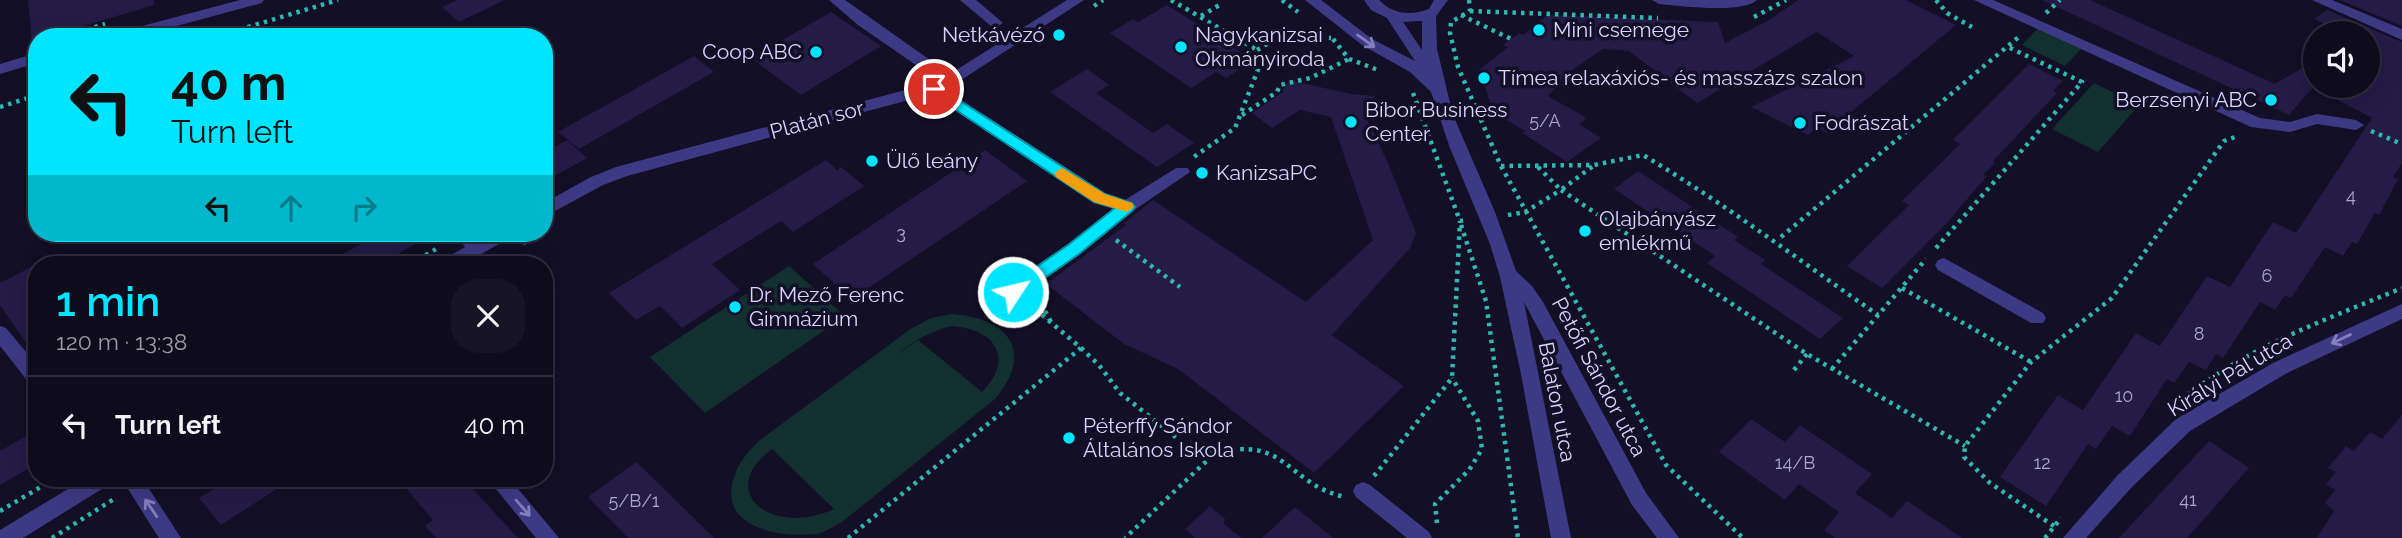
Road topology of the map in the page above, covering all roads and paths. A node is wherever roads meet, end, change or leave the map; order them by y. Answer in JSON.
{"nodes":[{"id":1,"x":257,"y":0,"type":"edge"},
{"id":2,"x":338,"y":0,"type":"edge"},
{"id":3,"x":967,"y":0,"type":"edge"},
{"id":4,"x":1077,"y":0,"type":"edge"},
{"id":5,"x":1171,"y":0,"type":"edge"},
{"id":6,"x":1312,"y":0,"type":"edge"},
{"id":7,"x":1357,"y":0,"type":"edge"},
{"id":8,"x":1469,"y":0,"type":"edge"},
{"id":9,"x":1659,"y":0,"type":"edge"},
{"id":10,"x":1750,"y":0,"type":"edge"},
{"id":11,"x":1786,"y":0,"type":"edge"},
{"id":12,"x":1936,"y":0,"type":"edge"},
{"id":13,"x":1981,"y":0,"type":"edge"},
{"id":14,"x":2060,"y":0,"type":"edge"},
{"id":15,"x":2319,"y":0,"type":"edge"},
{"id":16,"x":845,"y":2,"type":"edge"},
{"id":17,"x":1372,"y":2,"type":"edge"},
{"id":18,"x":1221,"y":4,"type":"dead end"},
{"id":19,"x":1459,"y":7,"type":"edge"},
{"id":20,"x":1436,"y":8,"type":"edge"},
{"id":21,"x":1470,"y":10,"type":"junction"},
{"id":22,"x":1391,"y":14,"type":"junction"},
{"id":23,"x":1201,"y":16,"type":"junction"},
{"id":24,"x":1663,"y":18,"type":"dead end"},
{"id":25,"x":1750,"y":18,"type":"dead end"},
{"id":26,"x":996,"y":23,"type":"dead end"},
{"id":27,"x":2034,"y":23,"type":"junction"},
{"id":28,"x":1972,"y":27,"type":"dead end"},
{"id":29,"x":151,"y":28,"type":"edge"},
{"id":30,"x":245,"y":28,"type":"edge"},
{"id":31,"x":2402,"y":35,"type":"edge"},
{"id":32,"x":1511,"y":39,"type":"dead end"},
{"id":33,"x":2008,"y":47,"type":"junction"},
{"id":34,"x":1257,"y":50,"type":"junction"},
{"id":35,"x":1349,"y":59,"type":"junction"},
{"id":36,"x":28,"y":61,"type":"edge"},
{"id":37,"x":0,"y":69,"type":"edge"},
{"id":38,"x":1381,"y":70,"type":"dead end"},
{"id":39,"x":950,"y":81,"type":"junction"},
{"id":40,"x":1407,"y":83,"type":"dead end"},
{"id":41,"x":1435,"y":83,"type":"junction"},
{"id":42,"x":934,"y":89,"type":"junction"},
{"id":43,"x":28,"y":98,"type":"edge"},
{"id":44,"x":0,"y":107,"type":"edge"},
{"id":45,"x":2356,"y":125,"type":"joint"},
{"id":46,"x":2248,"y":136,"type":"dead end"},
{"id":47,"x":2402,"y":144,"type":"edge"},
{"id":48,"x":1594,"y":165,"type":"junction"},
{"id":49,"x":1501,"y":166,"type":"junction"},
{"id":50,"x":1538,"y":166,"type":"junction"},
{"id":51,"x":1182,"y":172,"type":"dead end"},
{"id":52,"x":1561,"y":190,"type":"junction"},
{"id":53,"x":553,"y":206,"type":"edge"},
{"id":54,"x":1127,"y":207,"type":"junction"},
{"id":55,"x":1525,"y":212,"type":"junction"},
{"id":56,"x":1489,"y":218,"type":"junction"},
{"id":57,"x":1460,"y":221,"type":"junction"},
{"id":58,"x":1100,"y":228,"type":"junction"},
{"id":59,"x":1949,"y":234,"type":"dead end"},
{"id":60,"x":1781,"y":237,"type":"dead end"},
{"id":61,"x":471,"y":242,"type":"edge"},
{"id":62,"x":488,"y":242,"type":"edge"},
{"id":63,"x":477,"y":248,"type":"junction"},
{"id":64,"x":464,"y":256,"type":"edge"},
{"id":65,"x":1936,"y":261,"type":"joint"},
{"id":66,"x":1509,"y":275,"type":"junction"},
{"id":67,"x":1031,"y":286,"type":"dead end"},
{"id":68,"x":1180,"y":287,"type":"dead end"},
{"id":69,"x":1902,"y":288,"type":"junction"},
{"id":70,"x":993,"y":305,"type":"joint"},
{"id":71,"x":2402,"y":311,"type":"edge"},
{"id":72,"x":1878,"y":315,"type":"junction"},
{"id":73,"x":2037,"y":318,"type":"dead end"},
{"id":74,"x":1052,"y":324,"type":"junction"},
{"id":75,"x":0,"y":333,"type":"edge"},
{"id":76,"x":1081,"y":348,"type":"junction"},
{"id":77,"x":1807,"y":354,"type":"junction"},
{"id":78,"x":2031,"y":362,"type":"junction"},
{"id":79,"x":28,"y":368,"type":"edge"},
{"id":80,"x":1832,"y":369,"type":"junction"},
{"id":81,"x":1794,"y":370,"type":"dead end"},
{"id":82,"x":1452,"y":378,"type":"junction"},
{"id":83,"x":1965,"y":446,"type":"junction"},
{"id":84,"x":1215,"y":453,"type":"junction"},
{"id":85,"x":41,"y":487,"type":"edge"},
{"id":86,"x":88,"y":487,"type":"edge"},
{"id":87,"x":124,"y":487,"type":"edge"},
{"id":88,"x":137,"y":487,"type":"edge"},
{"id":89,"x":505,"y":487,"type":"edge"},
{"id":90,"x":1363,"y":491,"type":"junction"},
{"id":91,"x":0,"y":511,"type":"edge"},
{"id":92,"x":2054,"y":526,"type":"dead end"},
{"id":93,"x":1430,"y":532,"type":"edge"},
{"id":94,"x":5,"y":538,"type":"edge"},
{"id":95,"x":52,"y":538,"type":"edge"},
{"id":96,"x":171,"y":538,"type":"edge"},
{"id":97,"x":549,"y":538,"type":"edge"},
{"id":98,"x":848,"y":538,"type":"edge"},
{"id":99,"x":1125,"y":538,"type":"edge"},
{"id":100,"x":1518,"y":538,"type":"edge"},
{"id":101,"x":1561,"y":538,"type":"edge"},
{"id":102,"x":1669,"y":538,"type":"edge"},
{"id":103,"x":1743,"y":538,"type":"edge"},
{"id":104,"x":2073,"y":538,"type":"edge"}],
"edges":[{"from":1,"to":29,"type":"street"},
{"from":2,"to":30,"type":"path"},
{"from":3,"to":26,"type":"street"},
{"from":4,"to":39,"type":"street","name":"Platán sor"},
{"from":5,"to":23,"type":"path"},
{"from":6,"to":41,"type":"street","one_way":true},
{"from":7,"to":17,"type":"street"},
{"from":8,"to":21,"type":"path"},
{"from":9,"to":10,"type":"street"},
{"from":11,"to":25,"type":"path"},
{"from":12,"to":28,"type":"path"},
{"from":13,"to":27,"type":"street"},
{"from":14,"to":27,"type":"path"},
{"from":15,"to":31,"type":"street"},
{"from":16,"to":39,"type":"street"},
{"from":17,"to":22,"type":"street"},
{"from":18,"to":23,"type":"path"},
{"from":19,"to":20,"type":"street"},
{"from":19,"to":21,"type":"path"},
{"from":19,"to":32,"type":"path"},
{"from":19,"to":49,"type":"path"},
{"from":20,"to":22,"type":"street"},
{"from":20,"to":41,"type":"street","name":"Petőfi Sándor utca"},
{"from":21,"to":24,"type":"path"},
{"from":22,"to":41,"type":"street","name":"Petőfi Sándor utca"},
{"from":23,"to":34,"type":"path"},
{"from":27,"to":33,"type":"path"},
{"from":27,"to":45,"type":"street"},
{"from":33,"to":59,"type":"path"},
{"from":33,"to":60,"type":"path"},
{"from":34,"to":35,"type":"path"},
{"from":34,"to":35,"type":"path"},
{"from":35,"to":38,"type":"path"},
{"from":36,"to":37,"type":"street"},
{"from":39,"to":42,"type":"street","name":"Platán sor"},
{"from":40,"to":57,"type":"path"},
{"from":41,"to":56,"type":"street","name":"Petőfi Sándor utca"},
{"from":42,"to":53,"type":"street","name":"Platán sor"},
{"from":42,"to":54,"type":"street"},
{"from":43,"to":44,"type":"path"},
{"from":45,"to":47,"type":"path"},
{"from":46,"to":78,"type":"path"},
{"from":48,"to":50,"type":"path"},
{"from":48,"to":52,"type":"path"},
{"from":48,"to":72,"type":"path"},
{"from":49,"to":50,"type":"path"},
{"from":49,"to":55,"type":"path"},
{"from":50,"to":52,"type":"path"},
{"from":51,"to":54,"type":"street"},
{"from":52,"to":55,"type":"path"},
{"from":52,"to":77,"type":"path"},
{"from":54,"to":58,"type":"street"},
{"from":55,"to":56,"type":"path"},
{"from":55,"to":103,"type":"path"},
{"from":56,"to":57,"type":"path"},
{"from":56,"to":66,"type":"street","name":"Petőfi Sándor utca"},
{"from":57,"to":82,"type":"path"},
{"from":57,"to":100,"type":"path"},
{"from":58,"to":68,"type":"path"},
{"from":58,"to":70,"type":"street"},
{"from":61,"to":63,"type":"street"},
{"from":62,"to":63,"type":"street"},
{"from":63,"to":64,"type":"street"},
{"from":65,"to":69,"type":"path"},
{"from":65,"to":73,"type":"street"},
{"from":66,"to":101,"type":"street","name":"Balaton utca"},
{"from":66,"to":102,"type":"street","name":"Petőfi Sándor utca"},
{"from":67,"to":74,"type":"path"},
{"from":69,"to":72,"type":"path"},
{"from":69,"to":78,"type":"path"},
{"from":70,"to":74,"type":"path"},
{"from":71,"to":104,"type":"street","name":"Királyi Pál utca","one_way":true},
{"from":72,"to":80,"type":"path"},
{"from":74,"to":76,"type":"path"},
{"from":75,"to":79,"type":"street"},
{"from":76,"to":84,"type":"path"},
{"from":76,"to":98,"type":"path"},
{"from":77,"to":80,"type":"path"},
{"from":77,"to":81,"type":"path"},
{"from":78,"to":83,"type":"path"},
{"from":80,"to":83,"type":"path"},
{"from":82,"to":90,"type":"path"},
{"from":82,"to":93,"type":"path"},
{"from":83,"to":92,"type":"path"},
{"from":84,"to":90,"type":"path"},
{"from":84,"to":99,"type":"path"},
{"from":85,"to":91,"type":"path"},
{"from":86,"to":94,"type":"street"},
{"from":87,"to":95,"type":"path"},
{"from":96,"to":88,"type":"street","one_way":true},
{"from":89,"to":97,"type":"street","one_way":true},
{"from":90,"to":93,"type":"street"}]}
